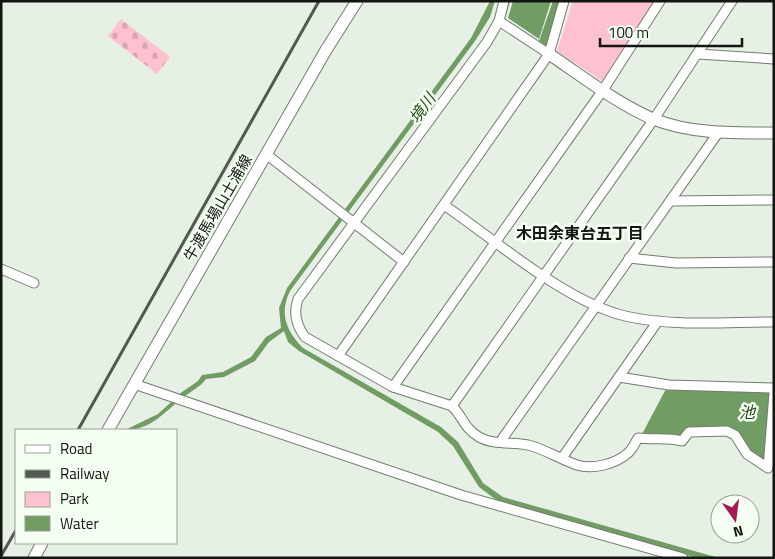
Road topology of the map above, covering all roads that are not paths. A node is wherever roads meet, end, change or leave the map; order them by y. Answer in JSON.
{"nodes":[{"id":1,"x":357,"y":1,"type":"edge"},
{"id":2,"x":504,"y":1,"type":"edge"},
{"id":3,"x":564,"y":1,"type":"edge"},
{"id":4,"x":660,"y":1,"type":"edge"},
{"id":5,"x":732,"y":1,"type":"edge"},
{"id":6,"x":498,"y":21,"type":"junction"},
{"id":7,"x":548,"y":54,"type":"junction"},
{"id":8,"x":698,"y":54,"type":"junction"},
{"id":9,"x":774,"y":59,"type":"edge"},
{"id":10,"x":603,"y":90,"type":"junction"},
{"id":11,"x":654,"y":119,"type":"junction"},
{"id":12,"x":718,"y":133,"type":"junction"},
{"id":13,"x":774,"y":133,"type":"edge"},
{"id":14,"x":266,"y":154,"type":"junction"},
{"id":15,"x":671,"y":200,"type":"junction"},
{"id":16,"x":774,"y":200,"type":"edge"},
{"id":17,"x":444,"y":205,"type":"junction"},
{"id":18,"x":353,"y":224,"type":"junction"},
{"id":19,"x":496,"y":241,"type":"junction"},
{"id":20,"x":629,"y":258,"type":"junction"},
{"id":21,"x":404,"y":262,"type":"junction"},
{"id":22,"x":774,"y":262,"type":"edge"},
{"id":23,"x":1,"y":269,"type":"edge"},
{"id":24,"x":544,"y":276,"type":"junction"},
{"id":25,"x":34,"y":284,"type":"dead end"},
{"id":26,"x":596,"y":306,"type":"junction"},
{"id":27,"x":658,"y":321,"type":"junction"},
{"id":28,"x":774,"y":322,"type":"edge"},
{"id":29,"x":338,"y":356,"type":"junction"},
{"id":30,"x":619,"y":377,"type":"junction"},
{"id":31,"x":134,"y":384,"type":"junction"},
{"id":32,"x":393,"y":387,"type":"junction"},
{"id":33,"x":774,"y":388,"type":"edge"},
{"id":34,"x":774,"y":393,"type":"edge"},
{"id":35,"x":452,"y":406,"type":"junction"},
{"id":36,"x":109,"y":429,"type":"edge"},
{"id":37,"x":500,"y":442,"type":"junction"},
{"id":38,"x":562,"y":458,"type":"junction"},
{"id":39,"x":41,"y":544,"type":"edge"},
{"id":40,"x":34,"y":558,"type":"edge"},
{"id":41,"x":683,"y":558,"type":"edge"}],
"edges":[{"from":1,"to":14,"type":"main road","name":"牛渡馬場山土浦線"},
{"from":2,"to":6,"type":"street"},
{"from":3,"to":7,"type":"street"},
{"from":4,"to":10,"type":"street"},
{"from":5,"to":8,"type":"street"},
{"from":6,"to":7,"type":"street"},
{"from":6,"to":18,"type":"street"},
{"from":7,"to":10,"type":"main road"},
{"from":7,"to":17,"type":"street"},
{"from":8,"to":9,"type":"street"},
{"from":8,"to":11,"type":"street"},
{"from":10,"to":11,"type":"main road"},
{"from":10,"to":19,"type":"street"},
{"from":11,"to":12,"type":"main road"},
{"from":11,"to":24,"type":"street"},
{"from":12,"to":13,"type":"main road"},
{"from":12,"to":15,"type":"street"},
{"from":14,"to":18,"type":"street"},
{"from":14,"to":31,"type":"main road","name":"牛渡馬場山土浦線"},
{"from":15,"to":16,"type":"street"},
{"from":15,"to":20,"type":"street"},
{"from":17,"to":19,"type":"street"},
{"from":17,"to":21,"type":"street"},
{"from":18,"to":21,"type":"street"},
{"from":18,"to":29,"type":"street"},
{"from":19,"to":24,"type":"street"},
{"from":19,"to":32,"type":"street"},
{"from":20,"to":22,"type":"street"},
{"from":20,"to":26,"type":"street"},
{"from":21,"to":29,"type":"street"},
{"from":23,"to":25,"type":"street"},
{"from":24,"to":26,"type":"street"},
{"from":24,"to":35,"type":"street"},
{"from":26,"to":27,"type":"street"},
{"from":26,"to":37,"type":"street"},
{"from":27,"to":28,"type":"street"},
{"from":27,"to":30,"type":"street"},
{"from":29,"to":32,"type":"street"},
{"from":30,"to":33,"type":"street"},
{"from":30,"to":38,"type":"street"},
{"from":31,"to":36,"type":"main road","name":"牛渡馬場山土浦線"},
{"from":31,"to":41,"type":"street"},
{"from":32,"to":35,"type":"street"},
{"from":34,"to":38,"type":"street"},
{"from":35,"to":37,"type":"street"},
{"from":37,"to":38,"type":"street"},
{"from":39,"to":40,"type":"main road"}]}
